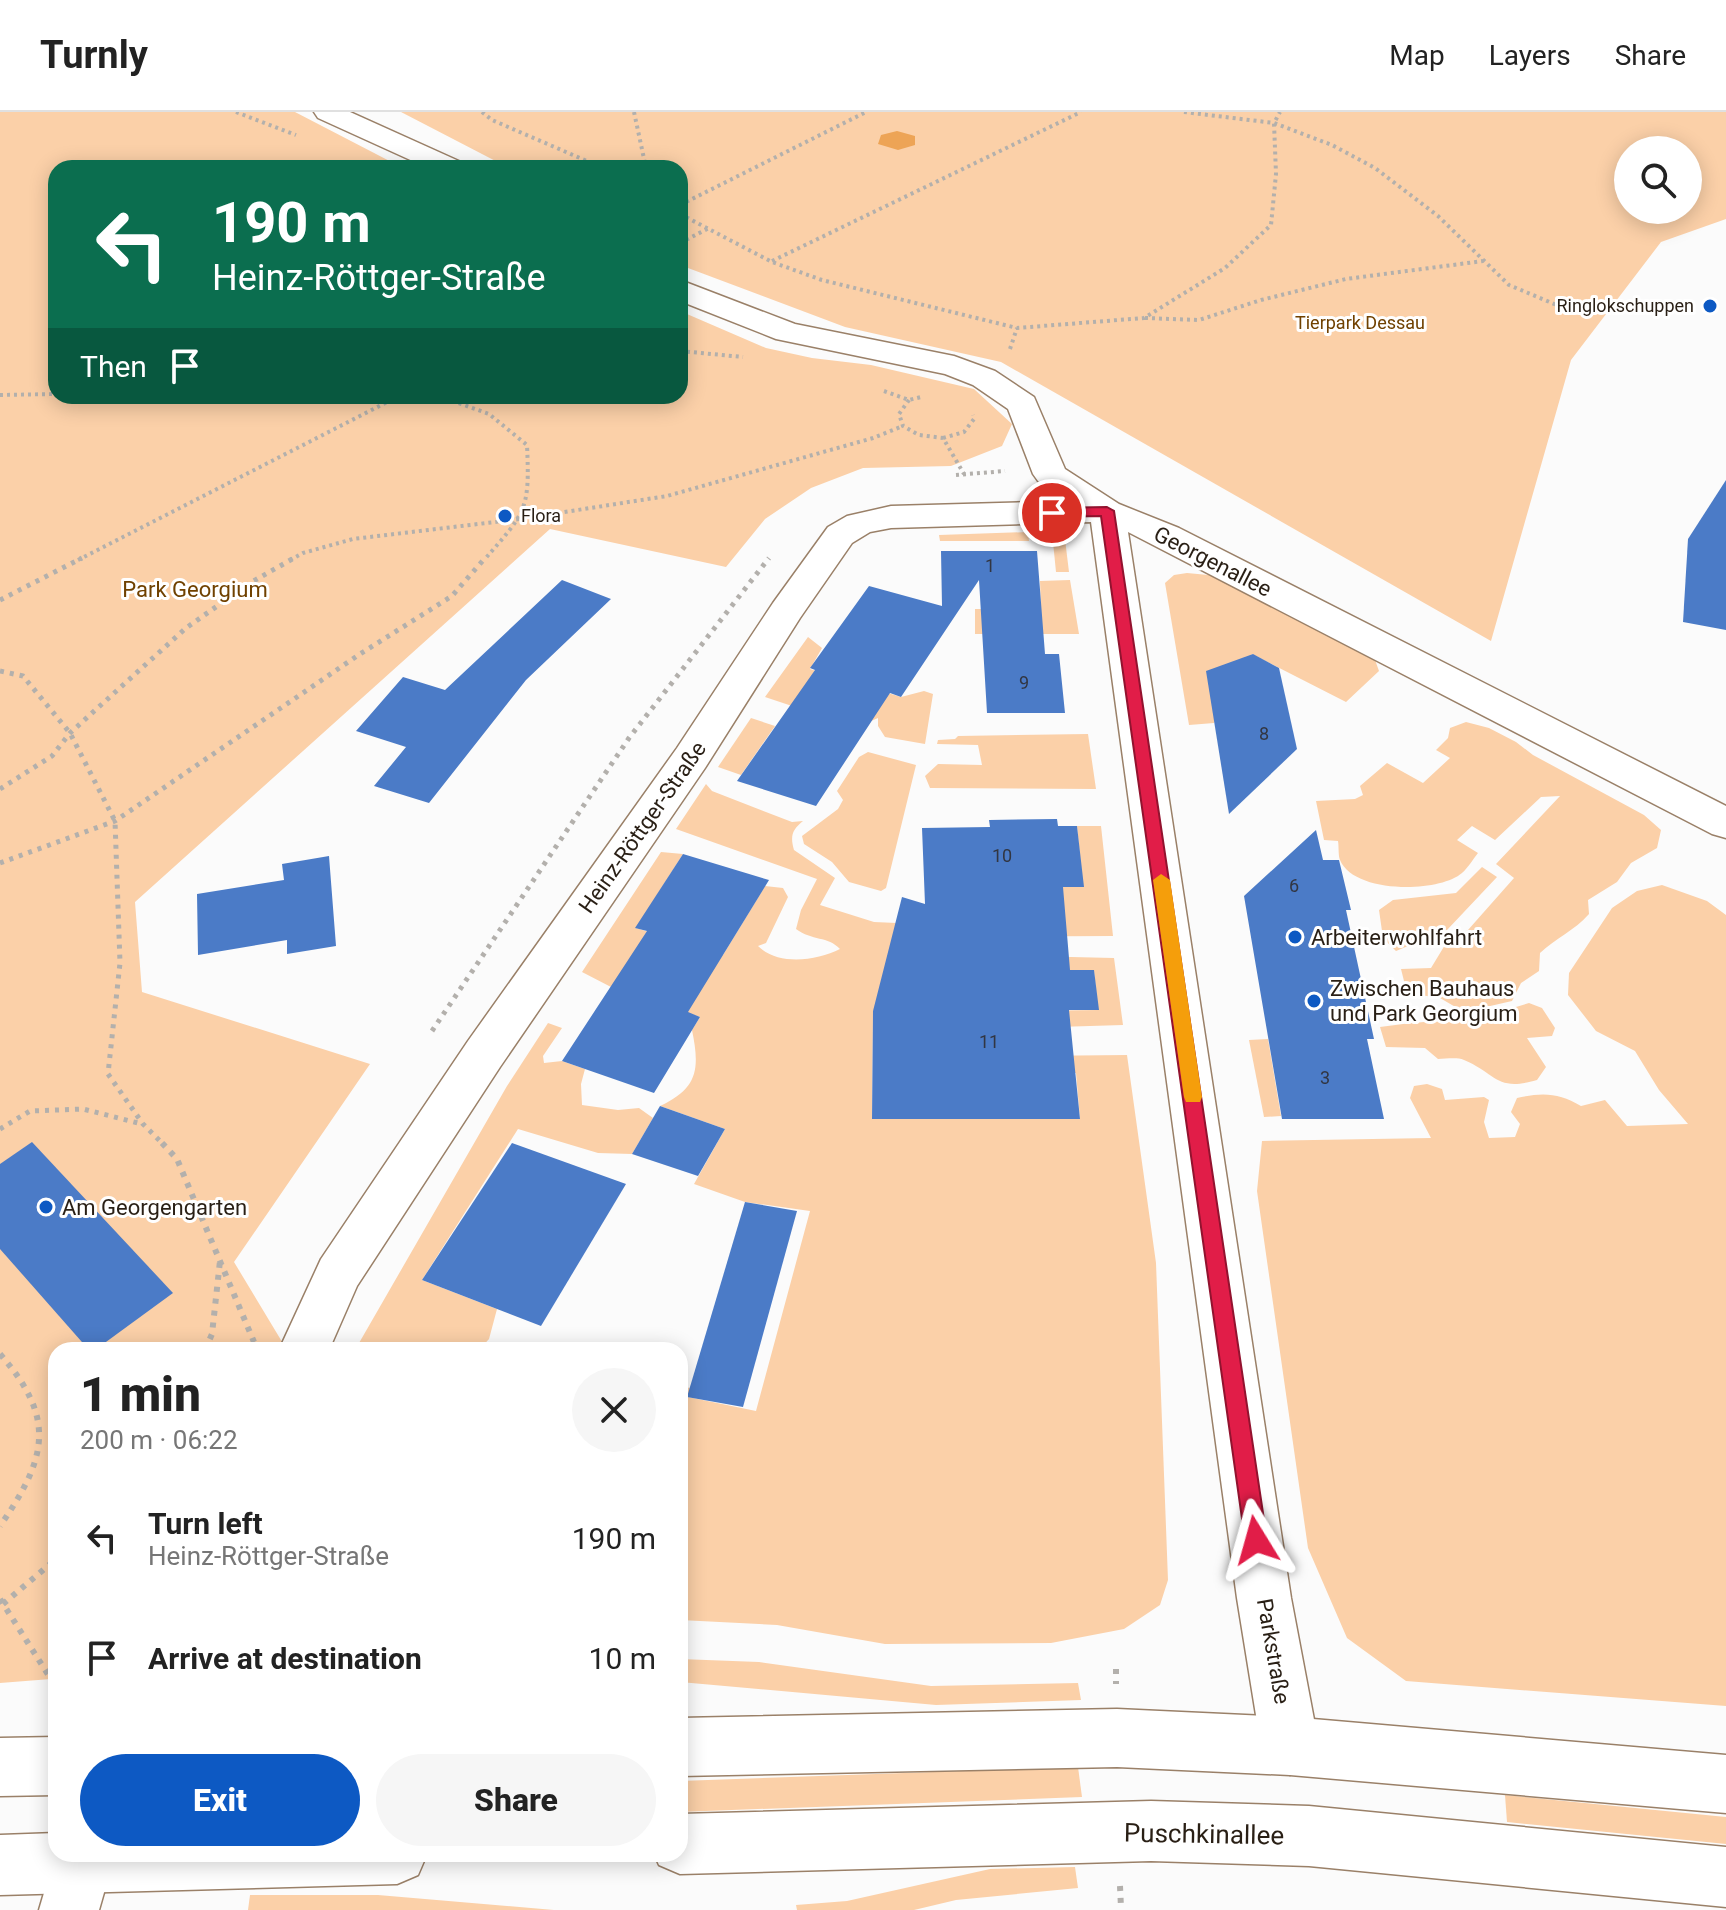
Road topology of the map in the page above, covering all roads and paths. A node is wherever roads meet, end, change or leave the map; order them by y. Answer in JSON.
{"nodes":[{"id":1,"x":328,"y":112,"type":"edge"},
{"id":2,"x":482,"y":112,"type":"edge"},
{"id":3,"x":634,"y":112,"type":"edge"},
{"id":4,"x":866,"y":112,"type":"edge"},
{"id":5,"x":1081,"y":112,"type":"edge"},
{"id":6,"x":1184,"y":112,"type":"edge"},
{"id":7,"x":1280,"y":112,"type":"edge"},
{"id":8,"x":1274,"y":123,"type":"junction"},
{"id":9,"x":433,"y":160,"type":"edge"},
{"id":10,"x":584,"y":160,"type":"edge"},
{"id":11,"x":644,"y":160,"type":"edge"},
{"id":12,"x":688,"y":201,"type":"edge"},
{"id":13,"x":688,"y":218,"type":"edge"},
{"id":14,"x":709,"y":228,"type":"junction"},
{"id":15,"x":688,"y":239,"type":"edge"},
{"id":16,"x":1483,"y":261,"type":"junction"},
{"id":17,"x":772,"y":262,"type":"junction"},
{"id":18,"x":688,"y":293,"type":"edge"},
{"id":19,"x":1559,"y":306,"type":"dead end"},
{"id":20,"x":1144,"y":318,"type":"junction"},
{"id":21,"x":48,"y":394,"type":"edge"},
{"id":22,"x":933,"y":394,"type":"dead end"},
{"id":23,"x":0,"y":395,"type":"edge"},
{"id":24,"x":383,"y":404,"type":"edge"},
{"id":25,"x":461,"y":404,"type":"edge"},
{"id":26,"x":970,"y":406,"type":"dead end"},
{"id":27,"x":903,"y":426,"type":"junction"},
{"id":28,"x":943,"y":438,"type":"junction"},
{"id":29,"x":964,"y":474,"type":"dead end"},
{"id":30,"x":1107,"y":511,"type":"junction"},
{"id":31,"x":520,"y":519,"type":"junction"},
{"id":32,"x":773,"y":553,"type":"dead end"},
{"id":33,"x":0,"y":600,"type":"edge"},
{"id":34,"x":0,"y":671,"type":"edge"},
{"id":35,"x":70,"y":733,"type":"junction"},
{"id":36,"x":0,"y":789,"type":"edge"},
{"id":37,"x":115,"y":821,"type":"junction"},
{"id":38,"x":1726,"y":824,"type":"edge"},
{"id":39,"x":0,"y":863,"type":"edge"},
{"id":40,"x":432,"y":1031,"type":"dead end"},
{"id":41,"x":143,"y":1124,"type":"junction"},
{"id":42,"x":0,"y":1129,"type":"edge"},
{"id":43,"x":220,"y":1259,"type":"junction"},
{"id":44,"x":208,"y":1342,"type":"edge"},
{"id":45,"x":254,"y":1342,"type":"edge"},
{"id":46,"x":307,"y":1342,"type":"edge"},
{"id":47,"x":0,"y":1354,"type":"edge"},
{"id":48,"x":0,"y":1526,"type":"edge"},
{"id":49,"x":48,"y":1565,"type":"edge"},
{"id":50,"x":2,"y":1602,"type":"edge"},
{"id":51,"x":48,"y":1674,"type":"edge"},
{"id":52,"x":1290,"y":1746,"type":"junction"},
{"id":53,"x":688,"y":1747,"type":"edge"},
{"id":54,"x":48,"y":1766,"type":"edge"},
{"id":55,"x":0,"y":1767,"type":"edge"},
{"id":56,"x":1726,"y":1784,"type":"edge"},
{"id":57,"x":688,"y":1844,"type":"edge"},
{"id":58,"x":276,"y":1862,"type":"edge"},
{"id":59,"x":0,"y":1865,"type":"edge"},
{"id":60,"x":79,"y":1875,"type":"edge"},
{"id":61,"x":1726,"y":1877,"type":"edge"}],
"edges":[{"from":1,"to":9,"type":"street"},
{"from":2,"to":10,"type":"path"},
{"from":3,"to":11,"type":"path"},
{"from":4,"to":12,"type":"path"},
{"from":5,"to":17,"type":"path"},
{"from":6,"to":8,"type":"path"},
{"from":7,"to":8,"type":"path"},
{"from":8,"to":16,"type":"path"},
{"from":8,"to":20,"type":"path"},
{"from":13,"to":14,"type":"path"},
{"from":14,"to":15,"type":"path"},
{"from":14,"to":17,"type":"path"},
{"from":16,"to":19,"type":"path"},
{"from":16,"to":20,"type":"path"},
{"from":17,"to":20,"type":"path"},
{"from":18,"to":30,"type":"street","name":"Georgenallee"},
{"from":21,"to":23,"type":"path"},
{"from":22,"to":27,"type":"path"},
{"from":24,"to":33,"type":"path"},
{"from":25,"to":31,"type":"path"},
{"from":26,"to":28,"type":"path"},
{"from":27,"to":28,"type":"path"},
{"from":27,"to":31,"type":"path"},
{"from":28,"to":29,"type":"path"},
{"from":30,"to":38,"type":"street","name":"Georgenallee"},
{"from":30,"to":46,"type":"street","name":"Heinz-Röttger-Straße"},
{"from":30,"to":52,"type":"street","name":"Parkstraße"},
{"from":31,"to":35,"type":"path"},
{"from":31,"to":37,"type":"path"},
{"from":32,"to":40,"type":"path"},
{"from":34,"to":35,"type":"path"},
{"from":35,"to":36,"type":"path"},
{"from":35,"to":37,"type":"path"},
{"from":37,"to":39,"type":"path"},
{"from":37,"to":41,"type":"path"},
{"from":41,"to":42,"type":"path"},
{"from":41,"to":43,"type":"path"},
{"from":43,"to":44,"type":"path"},
{"from":43,"to":45,"type":"path"},
{"from":47,"to":48,"type":"path"},
{"from":49,"to":50,"type":"path"},
{"from":50,"to":51,"type":"path"},
{"from":52,"to":53,"type":"street"},
{"from":52,"to":56,"type":"street"},
{"from":54,"to":55,"type":"street"},
{"from":57,"to":61,"type":"street","name":"Puschkinallee"},
{"from":58,"to":60,"type":"street"},
{"from":59,"to":60,"type":"street"}]}
